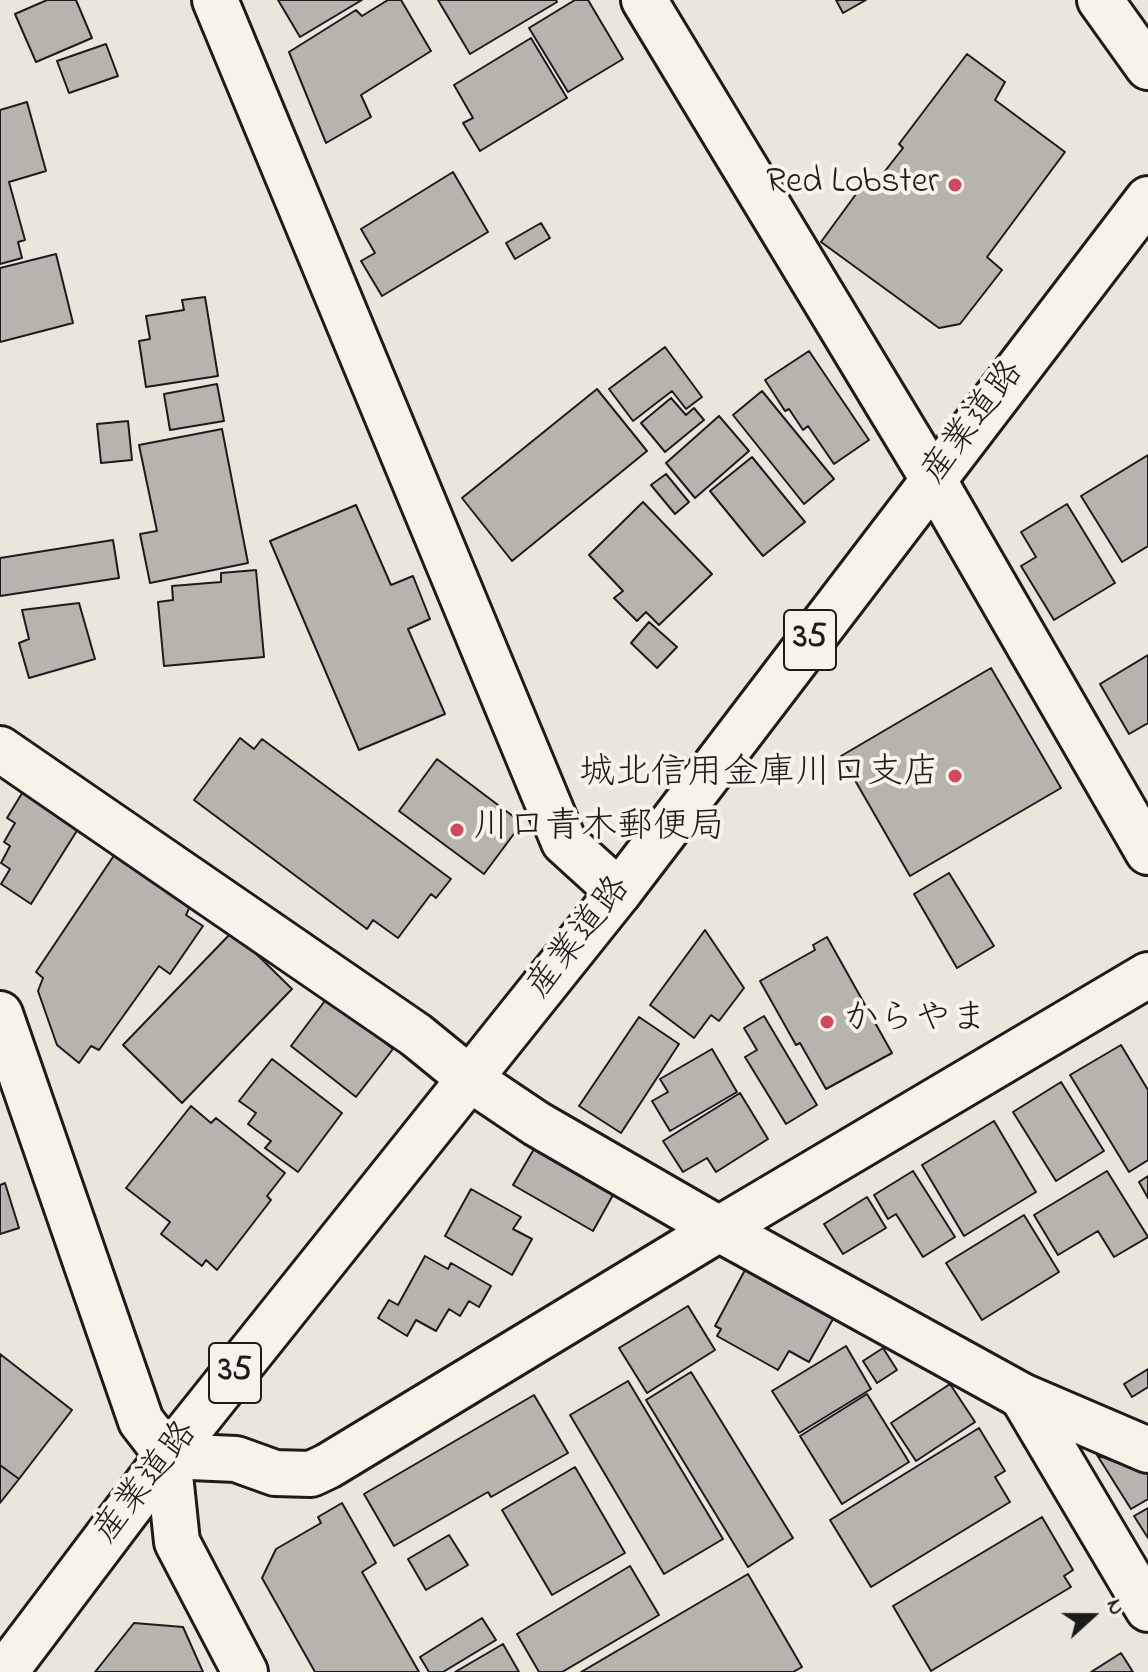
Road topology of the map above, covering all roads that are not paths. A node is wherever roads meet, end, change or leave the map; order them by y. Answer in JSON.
{"nodes":[{"id":1,"x":215,"y":0,"type":"edge"},
{"id":2,"x":644,"y":0,"type":"edge"},
{"id":3,"x":1100,"y":0,"type":"edge"},
{"id":4,"x":1148,"y":67,"type":"edge"},
{"id":5,"x":1148,"y":199,"type":"edge"},
{"id":6,"x":933,"y":479,"type":"junction"},
{"id":7,"x":0,"y":749,"type":"edge"},
{"id":8,"x":1148,"y":852,"type":"edge"},
{"id":9,"x":619,"y":892,"type":"junction"},
{"id":10,"x":1148,"y":975,"type":"edge"},
{"id":11,"x":0,"y":1014,"type":"edge"},
{"id":12,"x":470,"y":1079,"type":"junction"},
{"id":13,"x":719,"y":1229,"type":"junction"},
{"id":14,"x":1022,"y":1396,"type":"junction"},
{"id":15,"x":1148,"y":1450,"type":"edge"},
{"id":16,"x":168,"y":1456,"type":"junction"},
{"id":17,"x":1148,"y":1609,"type":"edge"},
{"id":18,"x":5,"y":1672,"type":"edge"},
{"id":19,"x":245,"y":1672,"type":"edge"}],
"edges":[{"from":1,"to":9,"type":"street"},
{"from":2,"to":6,"type":"street"},
{"from":3,"to":4,"type":"street"},
{"from":5,"to":6,"type":"street","name":"産業道路","number":"35"},
{"from":6,"to":8,"type":"street"},
{"from":6,"to":9,"type":"street","name":"産業道路","number":"35"},
{"from":7,"to":12,"type":"street"},
{"from":9,"to":12,"type":"street","name":"産業道路","number":"35"},
{"from":10,"to":13,"type":"street"},
{"from":11,"to":16,"type":"street"},
{"from":12,"to":13,"type":"street"},
{"from":12,"to":16,"type":"street","name":"産業道路","number":"35"},
{"from":13,"to":14,"type":"street"},
{"from":13,"to":16,"type":"street"},
{"from":14,"to":15,"type":"street"},
{"from":14,"to":17,"type":"street"},
{"from":16,"to":18,"type":"street","name":"産業道路","number":"35"},
{"from":16,"to":19,"type":"street"}]}
